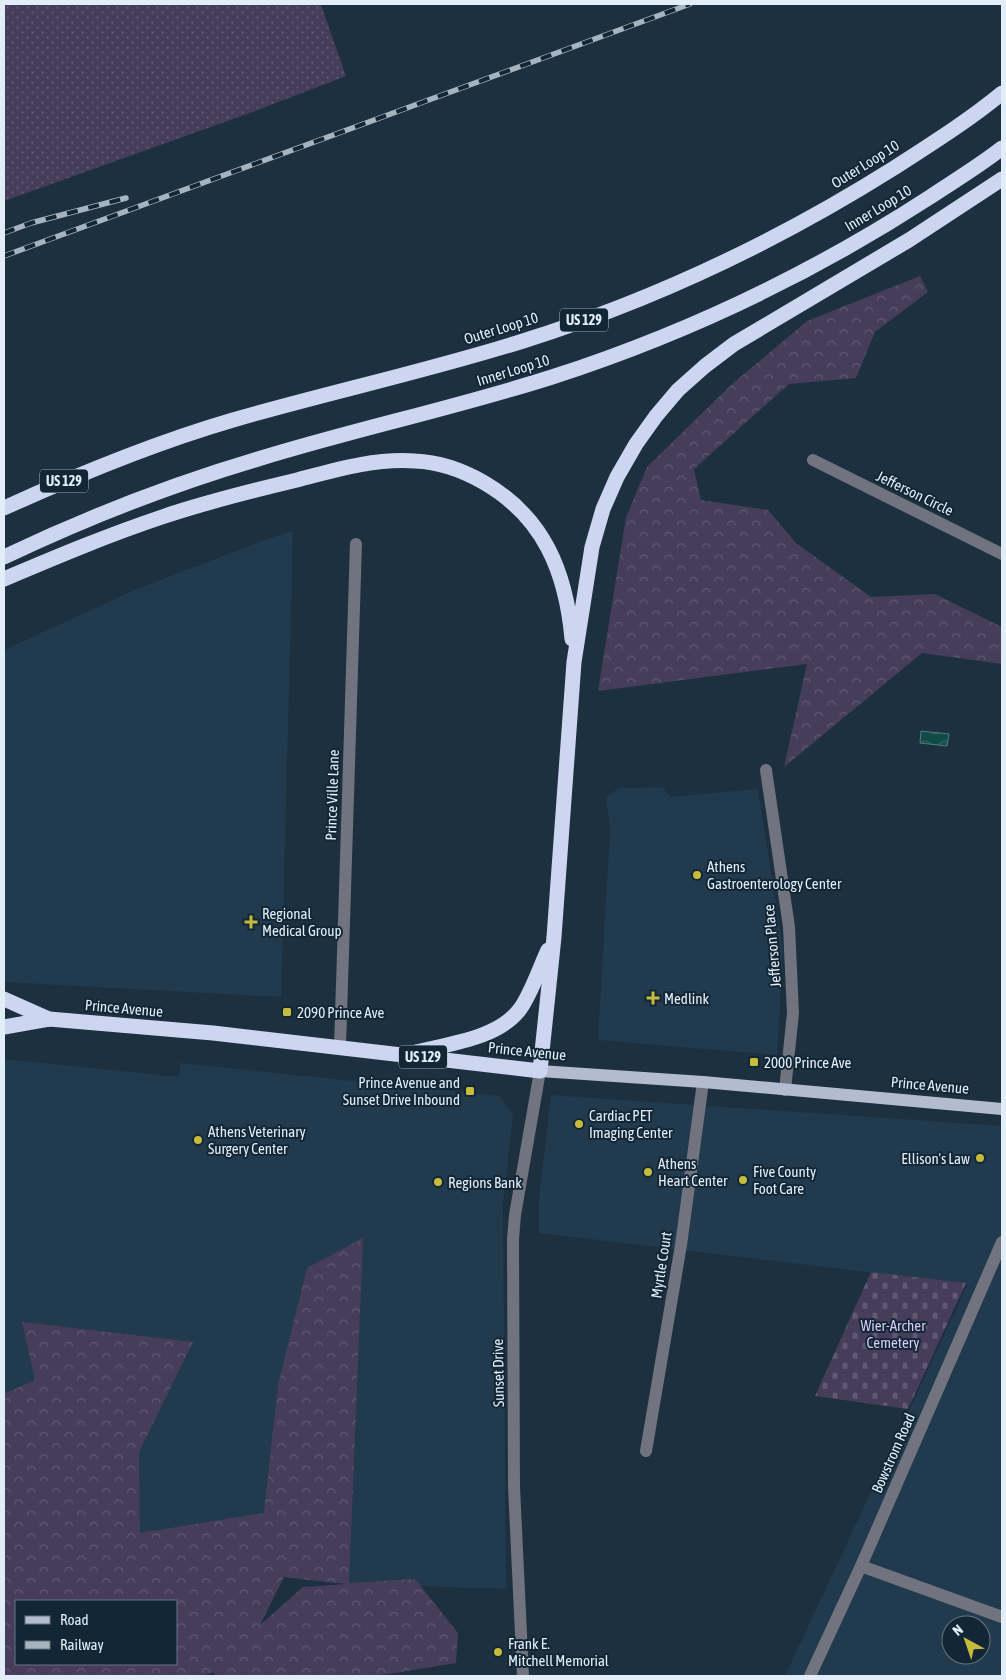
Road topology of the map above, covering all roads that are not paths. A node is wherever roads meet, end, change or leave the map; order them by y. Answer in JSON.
{"nodes":[{"id":1,"x":1002,"y":93,"type":"edge"},
{"id":2,"x":1002,"y":148,"type":"edge"},
{"id":3,"x":1002,"y":179,"type":"edge"},
{"id":4,"x":813,"y":460,"type":"dead end"},
{"id":5,"x":4,"y":508,"type":"edge"},
{"id":6,"x":356,"y":544,"type":"dead end"},
{"id":7,"x":1002,"y":554,"type":"edge"},
{"id":8,"x":4,"y":557,"type":"edge"},
{"id":9,"x":4,"y":579,"type":"edge"},
{"id":10,"x":574,"y":662,"type":"junction"},
{"id":11,"x":766,"y":770,"type":"dead end"},
{"id":12,"x":554,"y":937,"type":"junction"},
{"id":13,"x":4,"y":999,"type":"edge"},
{"id":14,"x":49,"y":1019,"type":"junction"},
{"id":15,"x":4,"y":1027,"type":"edge"},
{"id":16,"x":340,"y":1047,"type":"junction"},
{"id":17,"x":405,"y":1055,"type":"junction"},
{"id":18,"x":540,"y":1071,"type":"junction"},
{"id":19,"x":703,"y":1082,"type":"junction"},
{"id":20,"x":785,"y":1090,"type":"junction"},
{"id":21,"x":1002,"y":1109,"type":"edge"},
{"id":22,"x":1002,"y":1242,"type":"edge"},
{"id":23,"x":646,"y":1451,"type":"dead end"},
{"id":24,"x":861,"y":1566,"type":"junction"},
{"id":25,"x":1002,"y":1617,"type":"edge"},
{"id":26,"x":523,"y":1676,"type":"edge"},
{"id":27,"x":810,"y":1676,"type":"edge"}],
"edges":[{"from":1,"to":5,"type":"highway","name":"Outer Loop 10","number":"US 129"},
{"from":2,"to":8,"type":"highway","name":"Inner Loop 10"},
{"from":3,"to":10,"type":"highway"},
{"from":4,"to":7,"type":"street","name":"Jefferson Circle"},
{"from":6,"to":16,"type":"street","name":"Prince Ville Lane"},
{"from":9,"to":10,"type":"highway"},
{"from":10,"to":12,"type":"highway"},
{"from":11,"to":20,"type":"street","name":"Jefferson Place"},
{"from":12,"to":17,"type":"highway"},
{"from":12,"to":18,"type":"highway"},
{"from":13,"to":14,"type":"highway","name":"Prince Avenue"},
{"from":14,"to":15,"type":"highway","name":"Prince Avenue","number":"US 129"},
{"from":14,"to":16,"type":"highway","name":"Prince Avenue","number":"US 129"},
{"from":16,"to":17,"type":"highway","name":"Prince Avenue","number":"US 129"},
{"from":17,"to":18,"type":"highway","name":"Prince Avenue","number":"US 129"},
{"from":18,"to":19,"type":"main road","name":"Prince Avenue"},
{"from":18,"to":26,"type":"street","name":"Sunset Drive"},
{"from":19,"to":20,"type":"main road","name":"Prince Avenue"},
{"from":19,"to":23,"type":"street","name":"Myrtle Court"},
{"from":20,"to":21,"type":"main road","name":"Prince Avenue"},
{"from":22,"to":24,"type":"street","name":"Bowstrom Road"},
{"from":24,"to":25,"type":"street"},
{"from":24,"to":27,"type":"street","name":"Bowstrom Road"}]}
